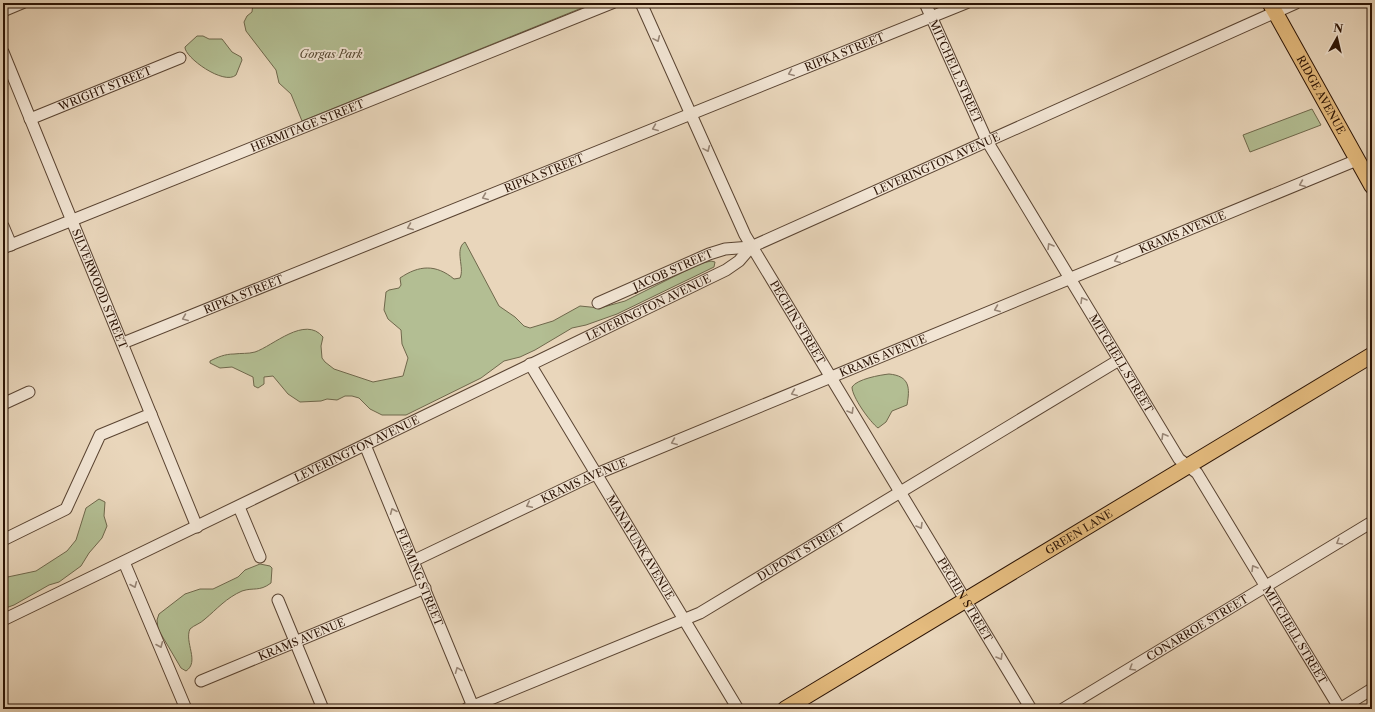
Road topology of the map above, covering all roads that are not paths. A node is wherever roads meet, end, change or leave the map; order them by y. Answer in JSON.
{"nodes":[{"id":1,"x":22,"y":3,"type":"edge"},
{"id":2,"x":612,"y":3,"type":"edge"},
{"id":3,"x":641,"y":3,"type":"edge"},
{"id":4,"x":925,"y":3,"type":"edge"},
{"id":5,"x":966,"y":3,"type":"edge"},
{"id":6,"x":1296,"y":3,"type":"edge"},
{"id":7,"x":1273,"y":7,"type":"edge"},
{"id":8,"x":3,"y":11,"type":"edge"},
{"id":9,"x":931,"y":17,"type":"junction"},
{"id":10,"x":3,"y":52,"type":"edge"},
{"id":11,"x":180,"y":58,"type":"dead end"},
{"id":12,"x":691,"y":114,"type":"junction"},
{"id":13,"x":30,"y":119,"type":"junction"},
{"id":14,"x":987,"y":141,"type":"junction"},
{"id":15,"x":1357,"y":160,"type":"junction"},
{"id":16,"x":1372,"y":186,"type":"edge"},
{"id":17,"x":72,"y":220,"type":"junction"},
{"id":18,"x":3,"y":226,"type":"edge"},
{"id":19,"x":7,"y":247,"type":"edge"},
{"id":20,"x":751,"y":247,"type":"junction"},
{"id":21,"x":1070,"y":279,"type":"junction"},
{"id":22,"x":598,"y":303,"type":"dead end"},
{"id":23,"x":123,"y":343,"type":"junction"},
{"id":24,"x":1372,"y":355,"type":"edge"},
{"id":25,"x":1119,"y":360,"type":"junction"},
{"id":26,"x":530,"y":364,"type":"junction"},
{"id":27,"x":830,"y":378,"type":"junction"},
{"id":28,"x":29,"y":392,"type":"dead end"},
{"id":29,"x":3,"y":404,"type":"edge"},
{"id":30,"x":151,"y":414,"type":"junction"},
{"id":31,"x":365,"y":445,"type":"junction"},
{"id":32,"x":1188,"y":466,"type":"junction"},
{"id":33,"x":596,"y":474,"type":"junction"},
{"id":34,"x":900,"y":492,"type":"junction"},
{"id":35,"x":239,"y":507,"type":"junction"},
{"id":36,"x":1372,"y":522,"type":"edge"},
{"id":37,"x":197,"y":527,"type":"junction"},
{"id":38,"x":3,"y":540,"type":"edge"},
{"id":39,"x":260,"y":557,"type":"dead end"},
{"id":40,"x":413,"y":561,"type":"junction"},
{"id":41,"x":124,"y":562,"type":"junction"},
{"id":42,"x":1266,"y":587,"type":"junction"},
{"id":43,"x":425,"y":588,"type":"junction"},
{"id":44,"x":278,"y":600,"type":"dead end"},
{"id":45,"x":965,"y":600,"type":"junction"},
{"id":46,"x":3,"y":620,"type":"edge"},
{"id":47,"x":684,"y":620,"type":"junction"},
{"id":48,"x":296,"y":642,"type":"junction"},
{"id":49,"x":201,"y":681,"type":"dead end"},
{"id":50,"x":1372,"y":689,"type":"edge"},
{"id":51,"x":471,"y":708,"type":"edge"},
{"id":52,"x":186,"y":709,"type":"edge"},
{"id":53,"x":323,"y":709,"type":"edge"},
{"id":54,"x":738,"y":709,"type":"edge"},
{"id":55,"x":785,"y":709,"type":"edge"},
{"id":56,"x":1031,"y":709,"type":"edge"},
{"id":57,"x":1063,"y":709,"type":"edge"},
{"id":58,"x":1340,"y":709,"type":"edge"}],
"edges":[{"from":1,"to":8,"type":"street"},
{"from":2,"to":17,"type":"street","name":"HERMITAGE STREET"},
{"from":3,"to":12,"type":"street","name":"PECHIN STREET","one_way":true},
{"from":4,"to":9,"type":"street","name":"MITCHELL STREET"},
{"from":5,"to":9,"type":"street","name":"RIPKA STREET"},
{"from":6,"to":7,"type":"street","name":"LEVERINGTON AVENUE"},
{"from":7,"to":14,"type":"street","name":"LEVERINGTON AVENUE"},
{"from":7,"to":15,"type":"main road","name":"RIDGE AVENUE"},
{"from":9,"to":12,"type":"street","name":"RIPKA STREET","one_way":true},
{"from":9,"to":14,"type":"street","name":"MITCHELL STREET"},
{"from":10,"to":13,"type":"street","name":"SILVERWOOD STREET"},
{"from":11,"to":13,"type":"street","name":"WRIGHT STREET"},
{"from":12,"to":20,"type":"street","name":"PECHIN STREET","one_way":true},
{"from":12,"to":23,"type":"street","name":"RIPKA STREET","one_way":true},
{"from":13,"to":17,"type":"street","name":"SILVERWOOD STREET"},
{"from":14,"to":20,"type":"street","name":"LEVERINGTON AVENUE"},
{"from":21,"to":14,"type":"street","name":"MITCHELL STREET","one_way":true},
{"from":15,"to":16,"type":"main road","name":"RIDGE AVENUE"},
{"from":15,"to":21,"type":"street","name":"KRAMS AVENUE","one_way":true},
{"from":17,"to":19,"type":"street","name":"HERMITAGE STREET"},
{"from":17,"to":23,"type":"street","name":"SILVERWOOD STREET"},
{"from":18,"to":19,"type":"street"},
{"from":20,"to":22,"type":"street","name":"JACOB STREET"},
{"from":20,"to":26,"type":"street","name":"LEVERINGTON AVENUE"},
{"from":20,"to":27,"type":"street","name":"PECHIN STREET"},
{"from":25,"to":21,"type":"street","name":"MITCHELL STREET","one_way":true},
{"from":21,"to":27,"type":"street","name":"KRAMS AVENUE","one_way":true},
{"from":23,"to":30,"type":"street","name":"SILVERWOOD STREET"},
{"from":24,"to":32,"type":"main road","name":"GREEN LANE"},
{"from":32,"to":25,"type":"street","name":"MITCHELL STREET","one_way":true},
{"from":25,"to":34,"type":"street","name":"DUPONT STREET"},
{"from":26,"to":31,"type":"street","name":"LEVERINGTON AVENUE"},
{"from":26,"to":33,"type":"street","name":"MANAYUNK AVENUE"},
{"from":27,"to":33,"type":"street","name":"KRAMS AVENUE","one_way":true},
{"from":27,"to":34,"type":"street","name":"PECHIN STREET","one_way":true},
{"from":28,"to":29,"type":"street"},
{"from":30,"to":37,"type":"street","name":"SILVERWOOD STREET"},
{"from":30,"to":38,"type":"street"},
{"from":31,"to":35,"type":"street","name":"LEVERINGTON AVENUE"},
{"from":40,"to":31,"type":"street","name":"FLEMING STREET","one_way":true},
{"from":42,"to":32,"type":"street","name":"MITCHELL STREET","one_way":true},
{"from":32,"to":45,"type":"main road","name":"GREEN LANE"},
{"from":33,"to":40,"type":"street","name":"KRAMS AVENUE","one_way":true},
{"from":33,"to":47,"type":"street","name":"MANAYUNK AVENUE"},
{"from":34,"to":45,"type":"street","name":"PECHIN STREET","one_way":true},
{"from":34,"to":47,"type":"street","name":"DUPONT STREET"},
{"from":35,"to":37,"type":"street","name":"LEVERINGTON AVENUE"},
{"from":35,"to":39,"type":"street"},
{"from":36,"to":42,"type":"street","name":"CONARROE STREET","one_way":true},
{"from":37,"to":41,"type":"street","name":"LEVERINGTON AVENUE"},
{"from":40,"to":43,"type":"street","name":"FLEMING STREET"},
{"from":41,"to":46,"type":"street","name":"LEVERINGTON AVENUE"},
{"from":41,"to":52,"type":"street","one_way":true},
{"from":42,"to":57,"type":"street","name":"CONARROE STREET","one_way":true},
{"from":42,"to":58,"type":"street","name":"MITCHELL STREET"},
{"from":43,"to":48,"type":"street","name":"KRAMS AVENUE"},
{"from":51,"to":43,"type":"street","name":"FLEMING STREET","one_way":true},
{"from":44,"to":48,"type":"street"},
{"from":45,"to":55,"type":"main road","name":"GREEN LANE"},
{"from":45,"to":56,"type":"street","name":"PECHIN STREET","one_way":true},
{"from":47,"to":51,"type":"street","name":"DUPONT STREET"},
{"from":47,"to":54,"type":"street","name":"MANAYUNK AVENUE"},
{"from":48,"to":49,"type":"street","name":"KRAMS AVENUE"},
{"from":48,"to":53,"type":"street"},
{"from":50,"to":58,"type":"street"}]}
